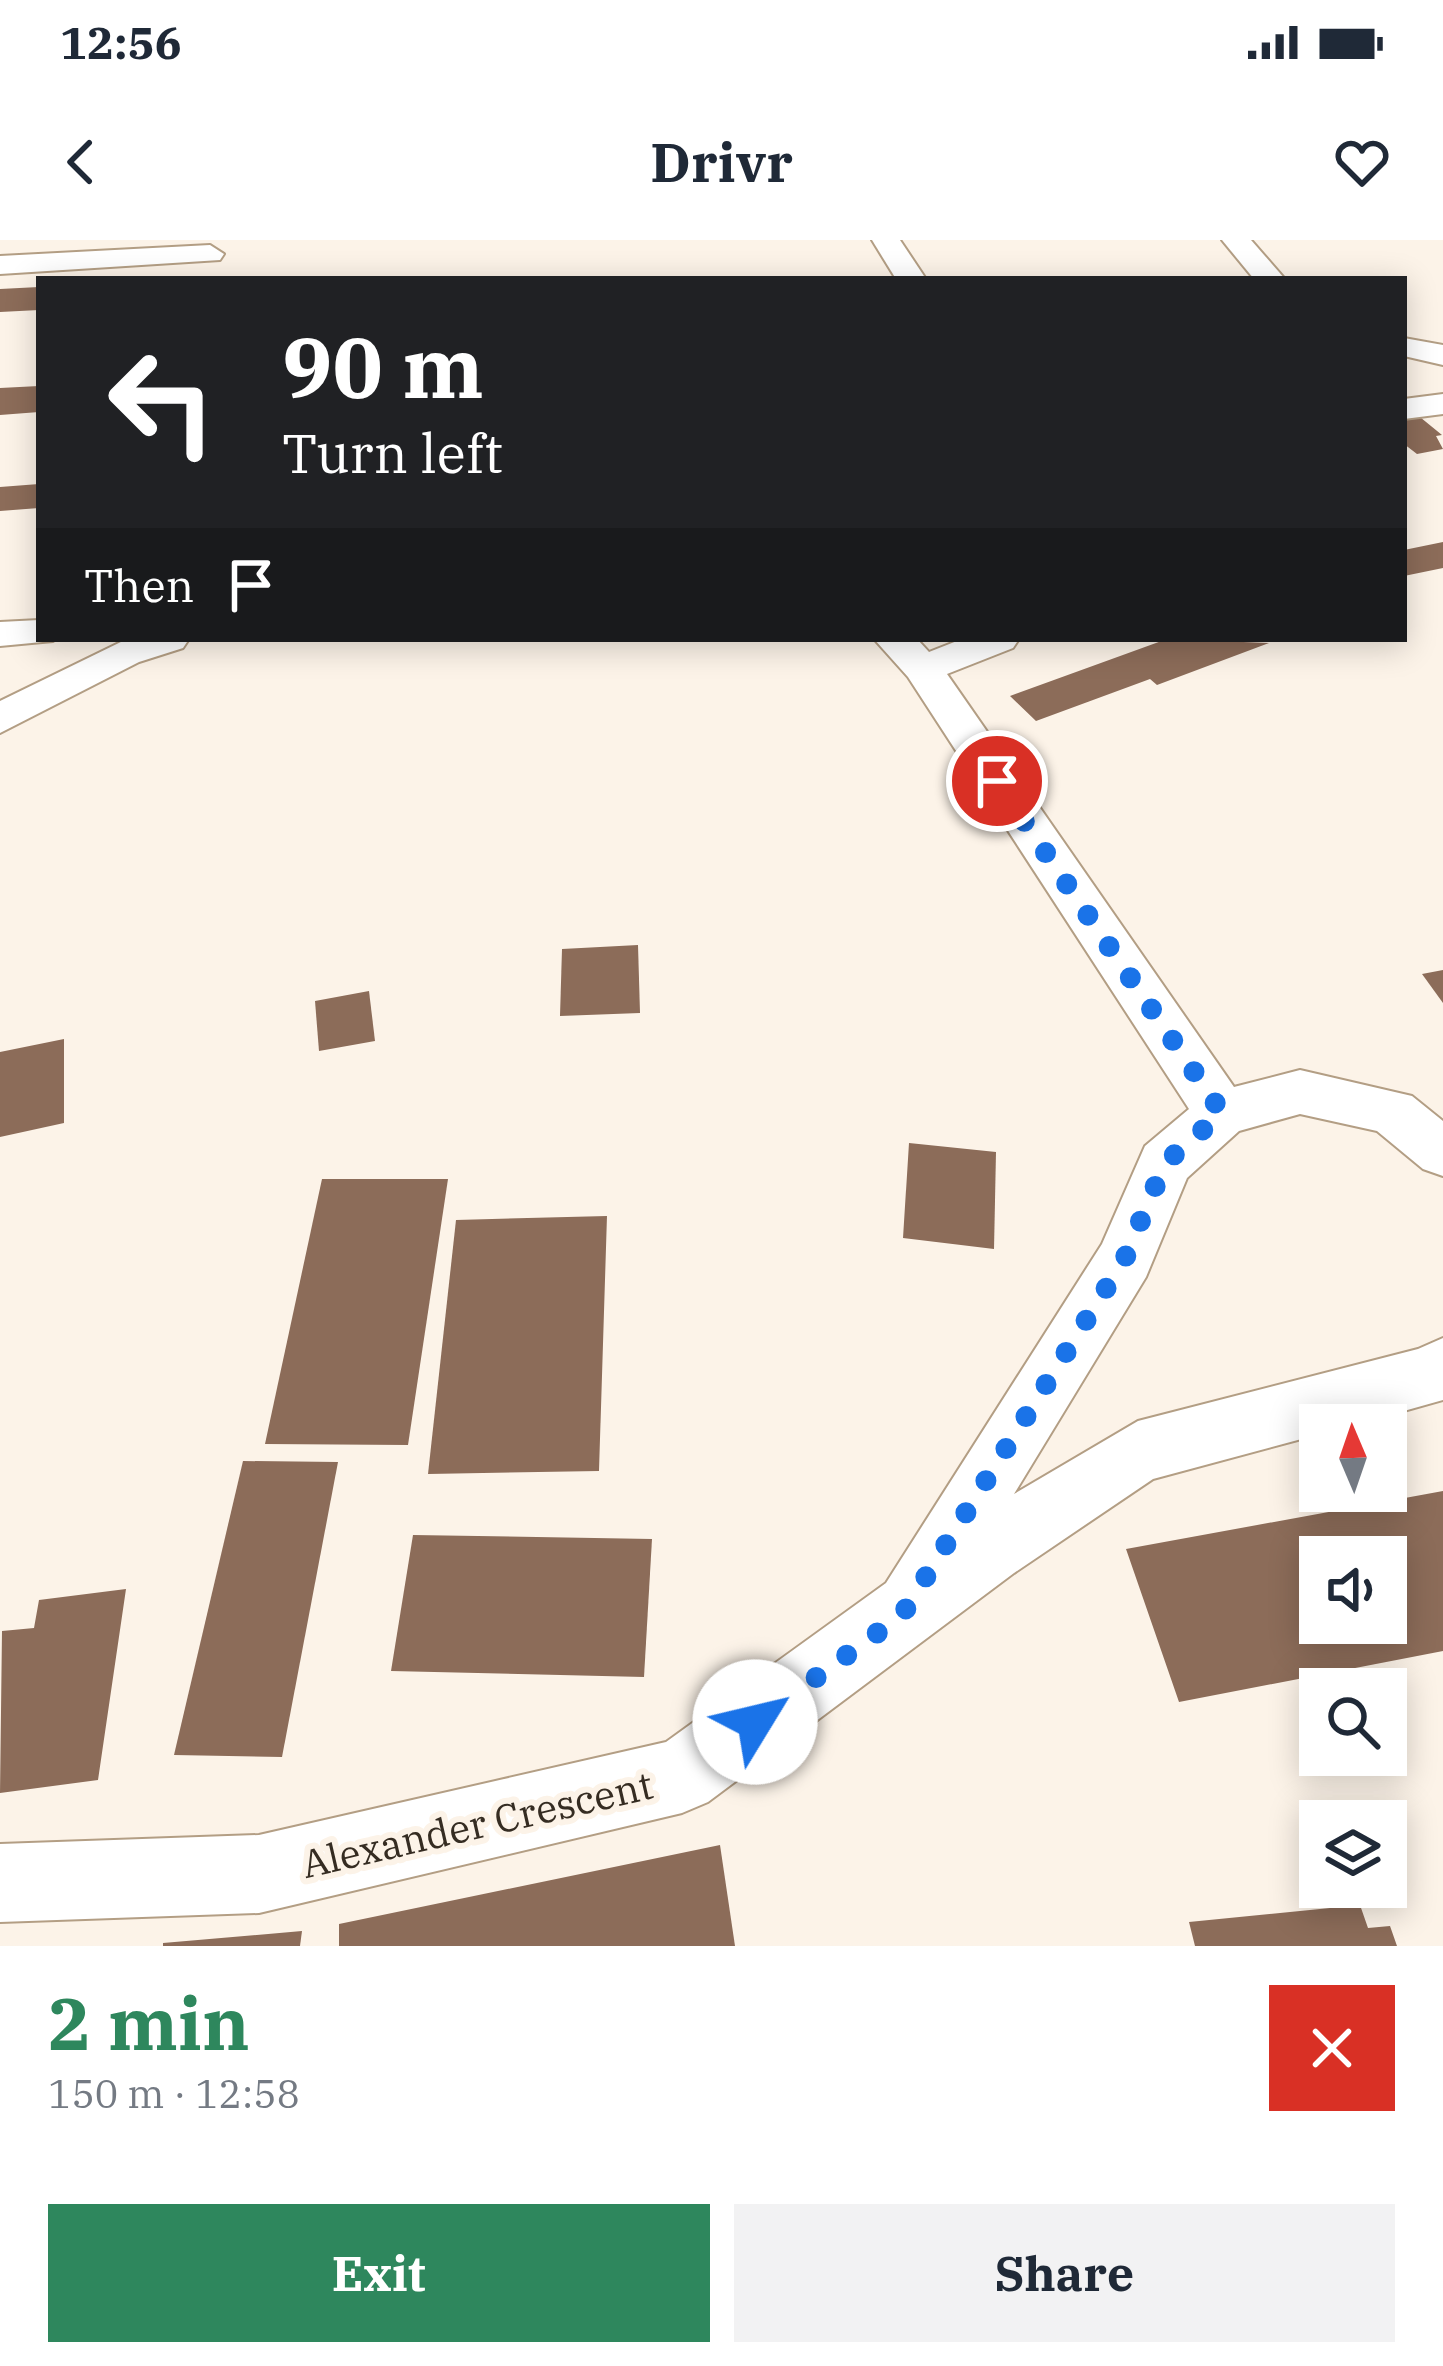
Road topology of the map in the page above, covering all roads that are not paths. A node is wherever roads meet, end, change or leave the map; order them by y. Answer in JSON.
{"nodes":[{"id":1,"x":886,"y":240,"type":"edge"},
{"id":2,"x":1236,"y":240,"type":"edge"},
{"id":3,"x":211,"y":254,"type":"dead end"},
{"id":4,"x":0,"y":265,"type":"edge"},
{"id":5,"x":909,"y":276,"type":"edge"},
{"id":6,"x":1267,"y":276,"type":"edge"},
{"id":7,"x":1443,"y":330,"type":"edge"},
{"id":8,"x":1407,"y":336,"type":"edge"},
{"id":9,"x":1407,"y":348,"type":"edge"},
{"id":10,"x":1443,"y":355,"type":"edge"},
{"id":11,"x":1443,"y":404,"type":"edge"},
{"id":12,"x":1407,"y":409,"type":"edge"},
{"id":13,"x":36,"y":632,"type":"edge"},
{"id":14,"x":0,"y":634,"type":"edge"},
{"id":15,"x":159,"y":642,"type":"edge"},
{"id":16,"x":981,"y":642,"type":"edge"},
{"id":17,"x":908,"y":654,"type":"edge"},
{"id":18,"x":0,"y":719,"type":"edge"},
{"id":19,"x":1222,"y":1113,"type":"junction"},
{"id":20,"x":1443,"y":1153,"type":"edge"},
{"id":21,"x":1443,"y":1367,"type":"edge"},
{"id":22,"x":902,"y":1615,"type":"junction"},
{"id":23,"x":0,"y":1883,"type":"edge"}],
"edges":[{"from":1,"to":5,"type":"lane"},
{"from":2,"to":6,"type":"lane"},
{"from":3,"to":4,"type":"lane"},
{"from":7,"to":8,"type":"lane"},
{"from":9,"to":10,"type":"lane"},
{"from":11,"to":12,"type":"lane"},
{"from":13,"to":14,"type":"lane"},
{"from":15,"to":18,"type":"lane"},
{"from":16,"to":17,"type":"lane"},
{"from":17,"to":19,"type":"lane"},
{"from":19,"to":20,"type":"lane","name":"Alexander Crescent"},
{"from":19,"to":22,"type":"lane","name":"Alexander Crescent"},
{"from":21,"to":22,"type":"lane","name":"Alexander Crescent"},
{"from":22,"to":23,"type":"lane","name":"Alexander Crescent"}]}
